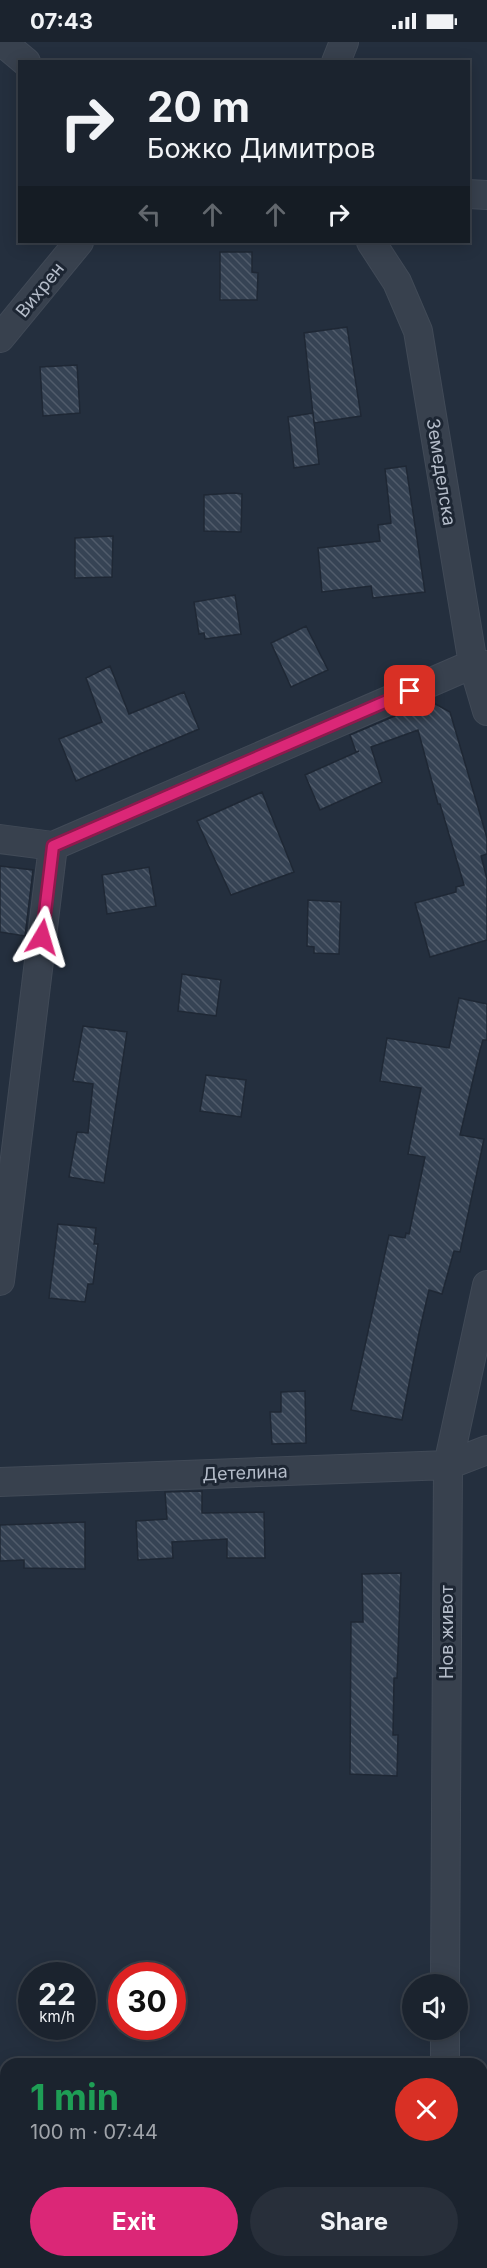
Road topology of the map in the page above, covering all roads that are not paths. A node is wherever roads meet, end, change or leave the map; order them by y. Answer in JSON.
{"nodes":[{"id":1,"x":2,"y":42,"type":"edge"},
{"id":2,"x":344,"y":42,"type":"edge"},
{"id":3,"x":24,"y":60,"type":"edge"},
{"id":4,"x":337,"y":60,"type":"edge"},
{"id":5,"x":470,"y":194,"type":"edge"},
{"id":6,"x":487,"y":195,"type":"edge"},
{"id":7,"x":78,"y":243,"type":"edge"},
{"id":8,"x":372,"y":243,"type":"edge"},
{"id":9,"x":0,"y":338,"type":"edge"},
{"id":10,"x":480,"y":664,"type":"edge"},
{"id":11,"x":487,"y":711,"type":"edge"},
{"id":12,"x":0,"y":839,"type":"edge"},
{"id":13,"x":53,"y":846,"type":"junction"},
{"id":14,"x":0,"y":1281,"type":"edge"},
{"id":15,"x":487,"y":1285,"type":"edge"},
{"id":16,"x":487,"y":1450,"type":"edge"},
{"id":17,"x":448,"y":1465,"type":"junction"},
{"id":18,"x":0,"y":1482,"type":"edge"},
{"id":19,"x":445,"y":1974,"type":"edge"}],
"edges":[{"from":1,"to":3,"type":"street"},
{"from":2,"to":4,"type":"street"},
{"from":5,"to":6,"type":"street"},
{"from":7,"to":9,"type":"street","name":"Вихрен"},
{"from":8,"to":10,"type":"street","name":"Земеделска"},
{"from":10,"to":11,"type":"street","name":"Земеделска"},
{"from":10,"to":13,"type":"street"},
{"from":12,"to":13,"type":"street"},
{"from":13,"to":14,"type":"street"},
{"from":15,"to":17,"type":"street","name":"Нов живот"},
{"from":16,"to":17,"type":"street","name":"Детелина"},
{"from":17,"to":18,"type":"street","name":"Детелина"},
{"from":17,"to":19,"type":"street","name":"Нов живот"}]}
